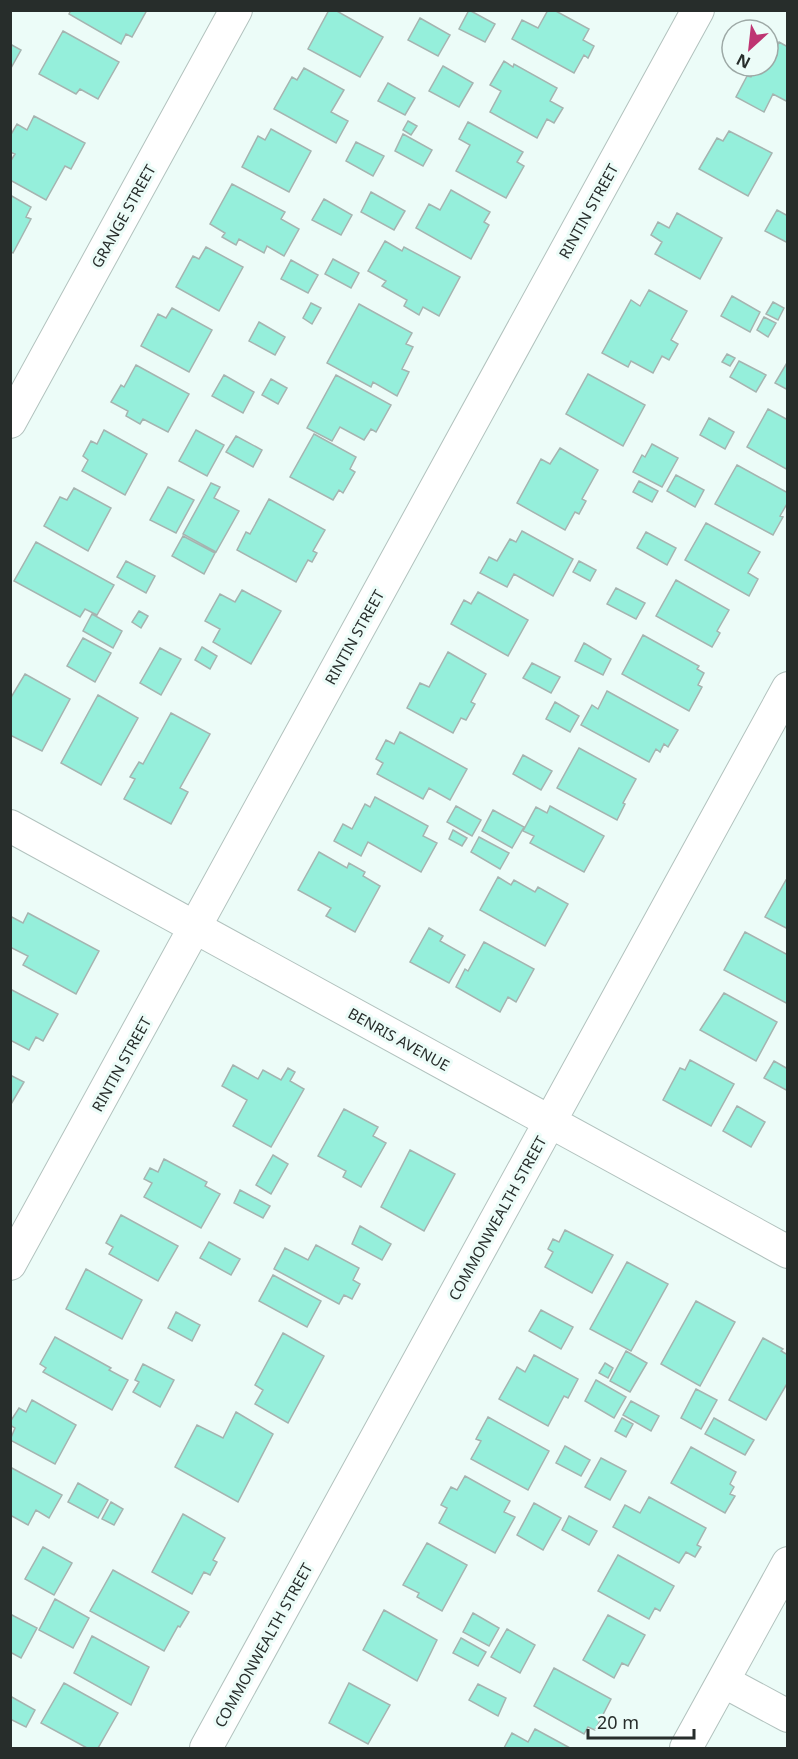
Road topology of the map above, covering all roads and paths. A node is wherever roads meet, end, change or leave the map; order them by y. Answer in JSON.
{"nodes":[{"id":1,"x":236,"y":10,"type":"edge"},
{"id":2,"x":698,"y":10,"type":"edge"},
{"id":3,"x":10,"y":422,"type":"edge"},
{"id":4,"x":788,"y":688,"type":"edge"},
{"id":5,"x":10,"y":826,"type":"edge"},
{"id":6,"x":195,"y":927,"type":"junction"},
{"id":7,"x":550,"y":1122,"type":"junction"},
{"id":8,"x":788,"y":1252,"type":"edge"},
{"id":9,"x":10,"y":1264,"type":"edge"},
{"id":10,"x":788,"y":1563,"type":"edge"},
{"id":11,"x":723,"y":1681,"type":"junction"},
{"id":12,"x":788,"y":1716,"type":"edge"},
{"id":13,"x":206,"y":1749,"type":"edge"},
{"id":14,"x":686,"y":1749,"type":"edge"}],
"edges":[{"from":1,"to":3,"type":"street","name":"GRANGE STREET"},
{"from":2,"to":6,"type":"street","name":"RINTIN STREET"},
{"from":4,"to":7,"type":"street","name":"COMMONWEALTH STREET"},
{"from":5,"to":6,"type":"street","name":"BENRIS AVENUE"},
{"from":6,"to":7,"type":"street","name":"BENRIS AVENUE"},
{"from":6,"to":9,"type":"street","name":"RINTIN STREET"},
{"from":7,"to":8,"type":"street","name":"BENRIS AVENUE"},
{"from":7,"to":13,"type":"street","name":"COMMONWEALTH STREET"},
{"from":10,"to":11,"type":"street"},
{"from":11,"to":12,"type":"street"},
{"from":11,"to":14,"type":"street"}]}
